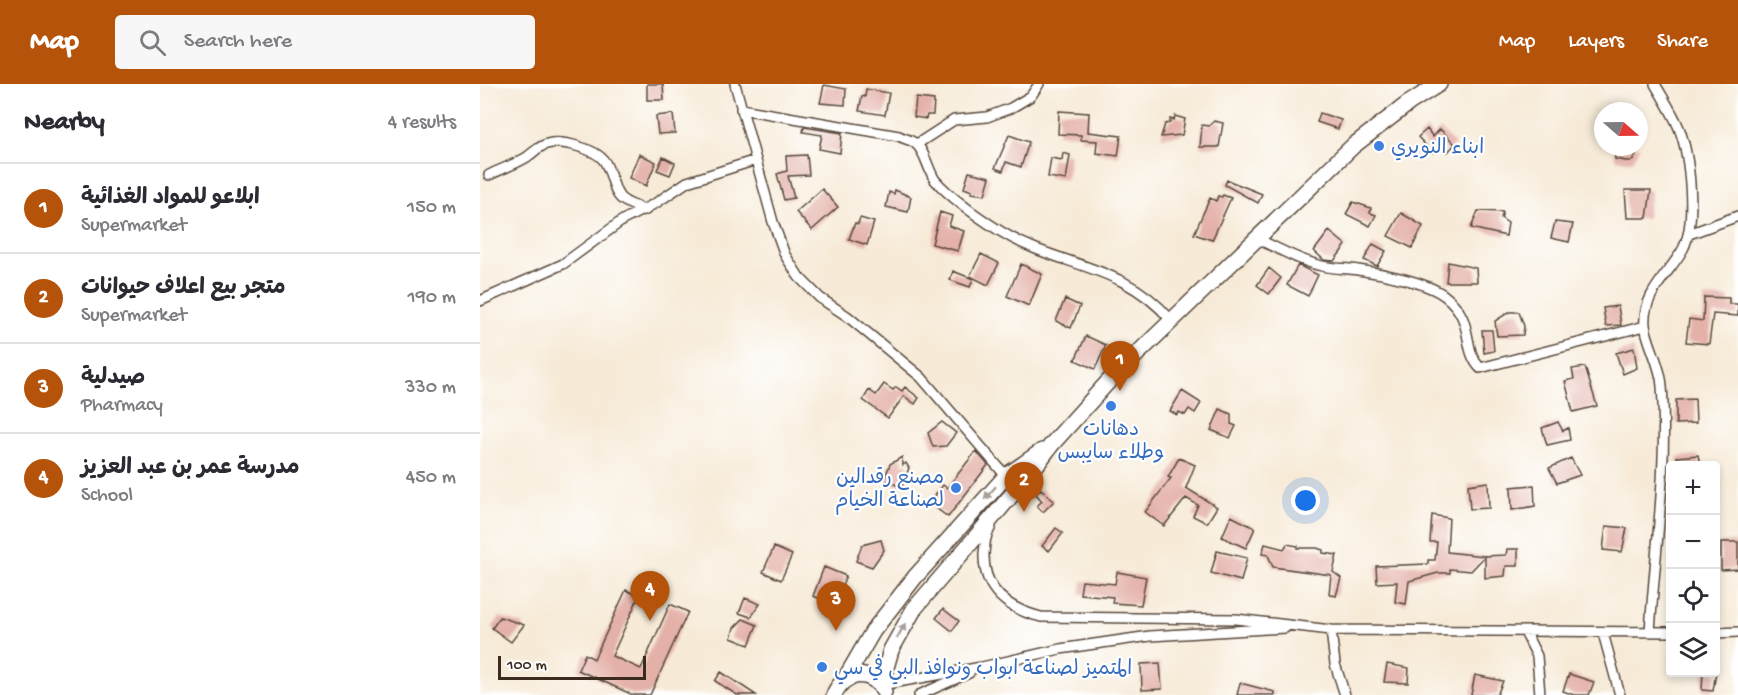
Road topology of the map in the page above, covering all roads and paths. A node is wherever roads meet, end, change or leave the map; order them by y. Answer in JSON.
{"nodes":[{"id":1,"x":735,"y":84,"type":"edge"},
{"id":2,"x":1039,"y":84,"type":"edge"},
{"id":3,"x":1439,"y":84,"type":"edge"},
{"id":4,"x":1655,"y":84,"type":"edge"},
{"id":5,"x":741,"y":109,"type":"junction"},
{"id":6,"x":917,"y":144,"type":"junction"},
{"id":7,"x":756,"y":160,"type":"junction"},
{"id":8,"x":489,"y":175,"type":"dead end"},
{"id":9,"x":646,"y":210,"type":"junction"},
{"id":10,"x":1738,"y":216,"type":"edge"},
{"id":11,"x":1689,"y":234,"type":"junction"},
{"id":12,"x":1258,"y":239,"type":"junction"},
{"id":13,"x":480,"y":301,"type":"edge"},
{"id":14,"x":1171,"y":320,"type":"junction"},
{"id":15,"x":1645,"y":326,"type":"junction"},
{"id":16,"x":1052,"y":444,"type":"junction"},
{"id":17,"x":1006,"y":476,"type":"junction"},
{"id":18,"x":1023,"y":481,"type":"junction"},
{"id":19,"x":1320,"y":626,"type":"junction"},
{"id":20,"x":1331,"y":630,"type":"junction"},
{"id":21,"x":1525,"y":632,"type":"junction"},
{"id":22,"x":1650,"y":632,"type":"junction"},
{"id":23,"x":1666,"y":632,"type":"edge"},
{"id":24,"x":1603,"y":633,"type":"junction"},
{"id":25,"x":1720,"y":633,"type":"edge"},
{"id":26,"x":1738,"y":633,"type":"edge"},
{"id":27,"x":982,"y":667,"type":"junction"},
{"id":28,"x":845,"y":679,"type":"junction"},
{"id":29,"x":883,"y":690,"type":"edge"},
{"id":30,"x":834,"y":695,"type":"edge"},
{"id":31,"x":919,"y":695,"type":"edge"},
{"id":32,"x":1345,"y":695,"type":"edge"},
{"id":33,"x":1540,"y":695,"type":"edge"},
{"id":34,"x":1620,"y":695,"type":"edge"}],
"edges":[{"from":1,"to":5,"type":"street"},
{"from":2,"to":6,"type":"street"},
{"from":3,"to":12,"type":"main road"},
{"from":4,"to":11,"type":"street"},
{"from":5,"to":6,"type":"street"},
{"from":5,"to":7,"type":"street"},
{"from":6,"to":14,"type":"street"},
{"from":7,"to":9,"type":"street"},
{"from":7,"to":17,"type":"street"},
{"from":8,"to":9,"type":"street"},
{"from":9,"to":13,"type":"street"},
{"from":10,"to":11,"type":"street"},
{"from":11,"to":15,"type":"street"},
{"from":12,"to":14,"type":"main road"},
{"from":12,"to":15,"type":"street"},
{"from":14,"to":16,"type":"main road"},
{"from":15,"to":22,"type":"street"},
{"from":16,"to":17,"type":"main road"},
{"from":16,"to":18,"type":"main road"},
{"from":17,"to":18,"type":"street"},
{"from":17,"to":28,"type":"main road","one_way":true},
{"from":18,"to":19,"type":"street"},
{"from":29,"to":18,"type":"main road","one_way":true},
{"from":19,"to":20,"type":"street"},
{"from":19,"to":27,"type":"street"},
{"from":20,"to":21,"type":"street"},
{"from":20,"to":32,"type":"street"},
{"from":21,"to":24,"type":"street"},
{"from":21,"to":33,"type":"street"},
{"from":22,"to":23,"type":"street"},
{"from":22,"to":24,"type":"street"},
{"from":24,"to":34,"type":"street"},
{"from":25,"to":26,"type":"street"},
{"from":27,"to":29,"type":"street"},
{"from":27,"to":31,"type":"street"},
{"from":28,"to":29,"type":"main road"},
{"from":28,"to":30,"type":"main road"}]}
